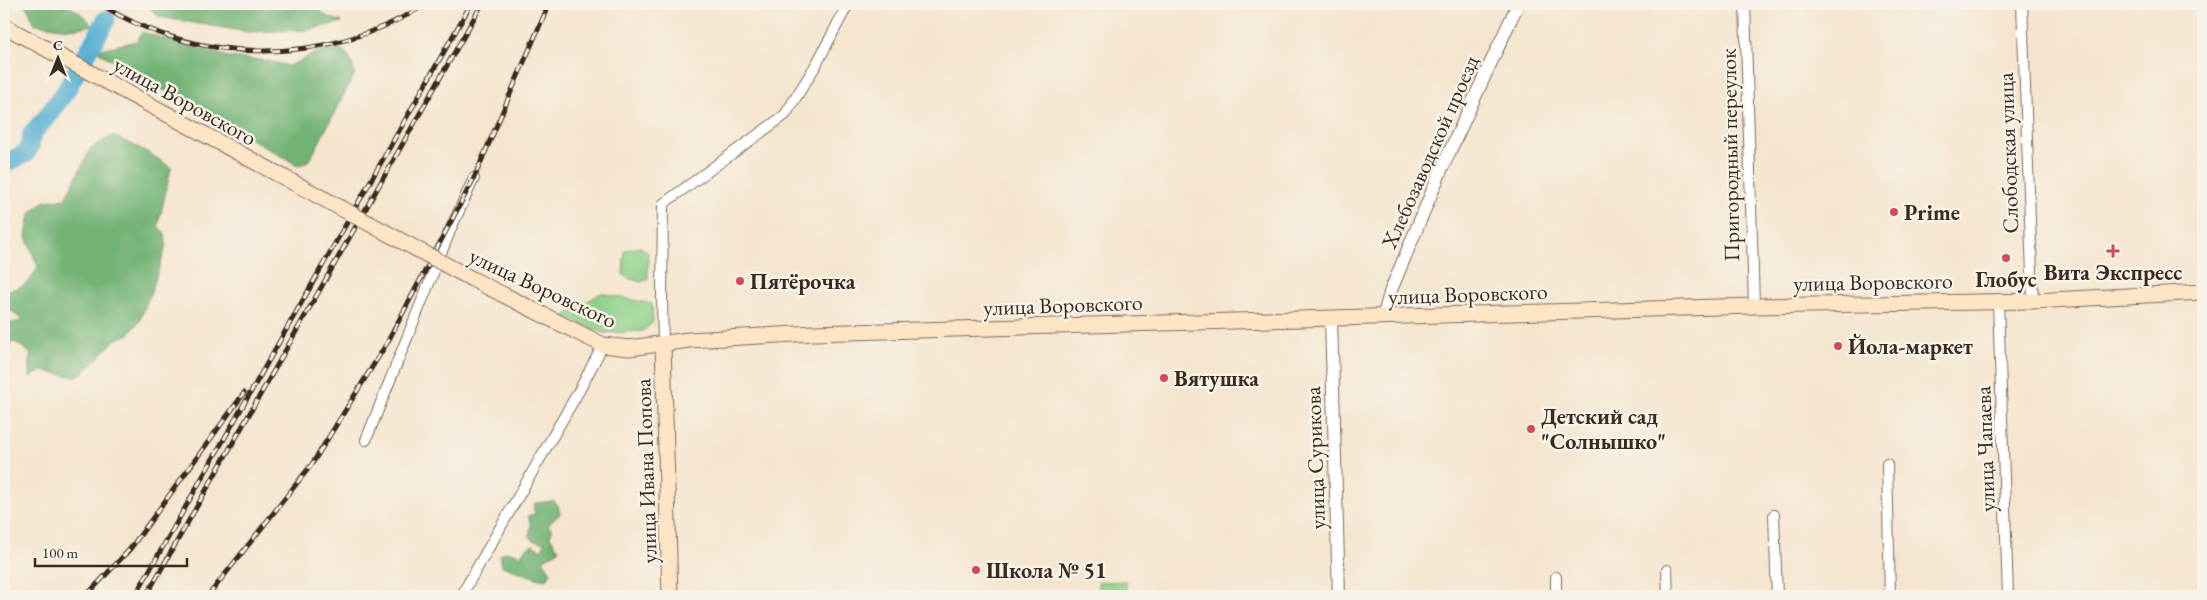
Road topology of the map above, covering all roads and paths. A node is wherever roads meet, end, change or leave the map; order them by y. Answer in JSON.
{"nodes":[{"id":1,"x":848,"y":4,"type":"edge"},
{"id":2,"x":1518,"y":4,"type":"edge"},
{"id":3,"x":1745,"y":4,"type":"edge"},
{"id":4,"x":2022,"y":4,"type":"edge"},
{"id":5,"x":4,"y":26,"type":"edge"},
{"id":6,"x":474,"y":178,"type":"dead end"},
{"id":7,"x":2203,"y":292,"type":"edge"},
{"id":8,"x":1998,"y":300,"type":"junction"},
{"id":9,"x":2033,"y":301,"type":"junction"},
{"id":10,"x":1754,"y":306,"type":"junction"},
{"id":11,"x":1331,"y":318,"type":"junction"},
{"id":12,"x":1383,"y":318,"type":"junction"},
{"id":13,"x":603,"y":344,"type":"junction"},
{"id":14,"x":663,"y":344,"type":"junction"},
{"id":15,"x":366,"y":440,"type":"dead end"},
{"id":16,"x":1886,"y":464,"type":"dead end"},
{"id":17,"x":1774,"y":515,"type":"dead end"},
{"id":18,"x":1667,"y":570,"type":"dead end"},
{"id":19,"x":1556,"y":577,"type":"dead end"},
{"id":20,"x":461,"y":596,"type":"edge"},
{"id":21,"x":670,"y":596,"type":"edge"},
{"id":22,"x":1340,"y":596,"type":"edge"},
{"id":23,"x":1556,"y":596,"type":"edge"},
{"id":24,"x":1668,"y":596,"type":"edge"},
{"id":25,"x":1777,"y":596,"type":"edge"},
{"id":26,"x":1890,"y":596,"type":"edge"},
{"id":27,"x":2008,"y":596,"type":"edge"}],
"edges":[{"from":1,"to":14,"type":"street"},
{"from":2,"to":12,"type":"street","name":"Хлебозаводской проезд"},
{"from":3,"to":10,"type":"street","name":"Пригородный переулок"},
{"from":4,"to":9,"type":"street","name":"Слободская улица"},
{"from":5,"to":13,"type":"main road","name":"улица Воровского","bridge":true},
{"from":6,"to":15,"type":"street"},
{"from":7,"to":9,"type":"main road","name":"улица Воровского"},
{"from":8,"to":9,"type":"main road","name":"улица Воровского"},
{"from":8,"to":10,"type":"main road","name":"улица Воровского"},
{"from":8,"to":27,"type":"street","name":"улица Чапаева"},
{"from":10,"to":12,"type":"main road","name":"улица Воровского"},
{"from":11,"to":12,"type":"main road","name":"улица Воровского"},
{"from":11,"to":14,"type":"main road","name":"улица Воровского"},
{"from":11,"to":22,"type":"street","name":"улица Сурикова"},
{"from":13,"to":14,"type":"main road","name":"улица Воровского"},
{"from":13,"to":20,"type":"street"},
{"from":14,"to":21,"type":"main road","name":"улица Ивана Попова"},
{"from":16,"to":26,"type":"street"},
{"from":17,"to":25,"type":"street"},
{"from":18,"to":24,"type":"street"},
{"from":19,"to":23,"type":"street"}]}
